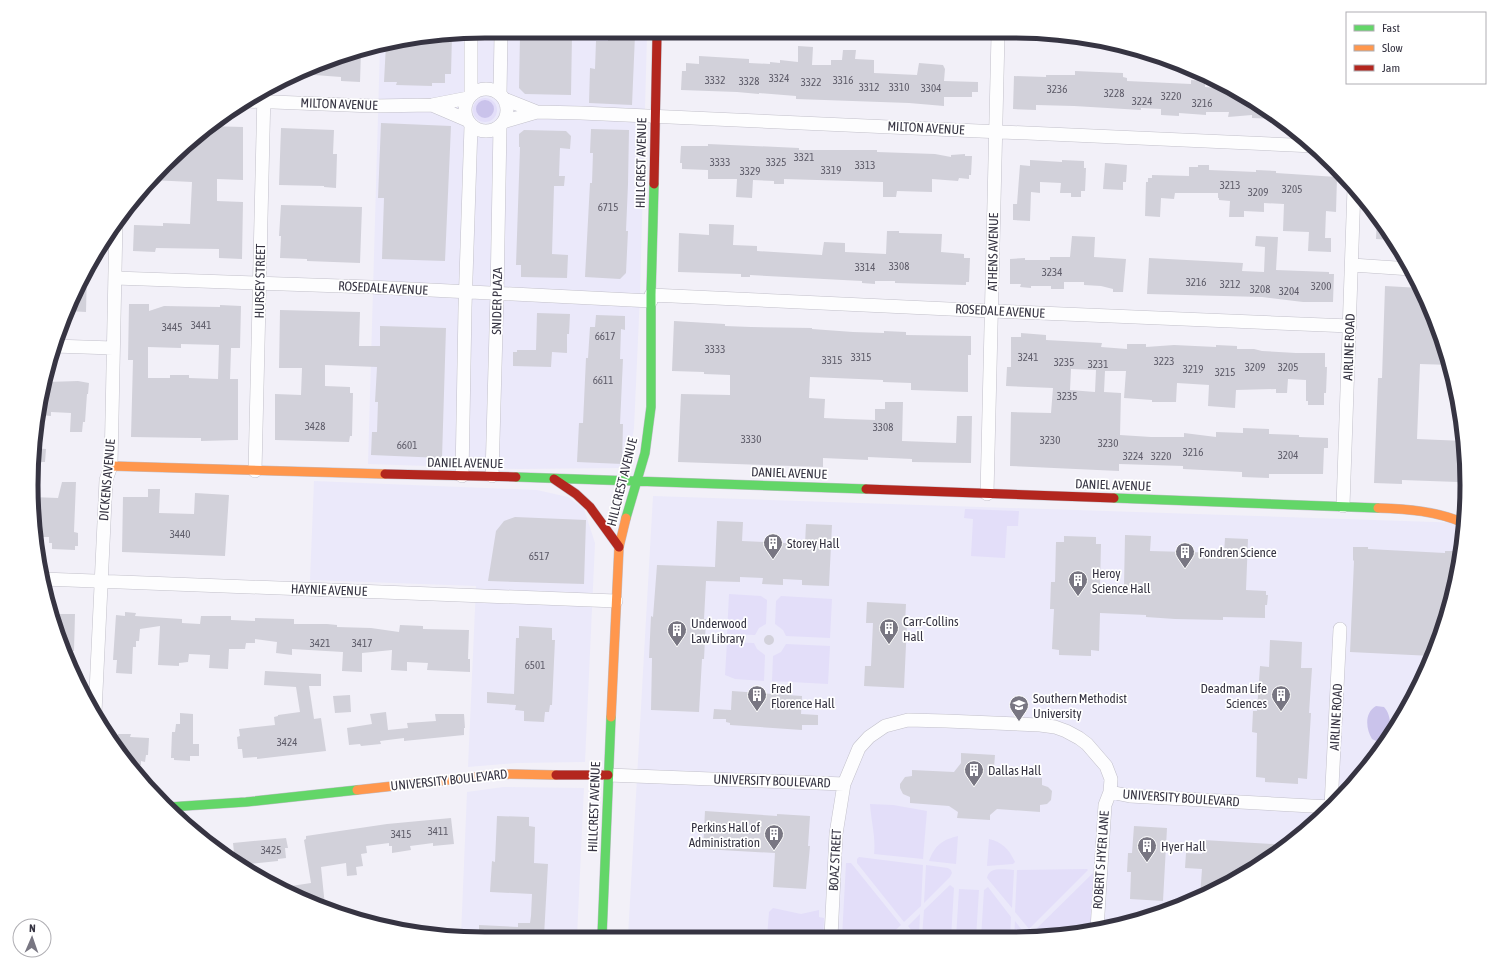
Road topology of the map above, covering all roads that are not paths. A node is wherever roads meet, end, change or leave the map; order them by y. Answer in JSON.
{"nodes":[{"id":1,"x":472,"y":38,"type":"edge"},
{"id":2,"x":501,"y":38,"type":"edge"},
{"id":3,"x":657,"y":38,"type":"edge"},
{"id":4,"x":998,"y":38,"type":"edge"},
{"id":5,"x":469,"y":96,"type":"junction"},
{"id":6,"x":502,"y":96,"type":"junction"},
{"id":7,"x":264,"y":97,"type":"edge"},
{"id":8,"x":432,"y":105,"type":"junction"},
{"id":9,"x":537,"y":112,"type":"junction"},
{"id":10,"x":655,"y":116,"type":"junction"},
{"id":11,"x":469,"y":123,"type":"junction"},
{"id":12,"x":501,"y":124,"type":"junction"},
{"id":13,"x":995,"y":132,"type":"junction"},
{"id":14,"x":1304,"y":146,"type":"edge"},
{"id":15,"x":1354,"y":196,"type":"edge"},
{"id":16,"x":116,"y":233,"type":"edge"},
{"id":17,"x":1352,"y":265,"type":"junction"},
{"id":18,"x":1404,"y":269,"type":"edge"},
{"id":19,"x":115,"y":278,"type":"junction"},
{"id":20,"x":259,"y":283,"type":"junction"},
{"id":21,"x":466,"y":292,"type":"junction"},
{"id":22,"x":497,"y":294,"type":"junction"},
{"id":23,"x":651,"y":298,"type":"junction"},
{"id":24,"x":992,"y":311,"type":"junction"},
{"id":25,"x":1350,"y":326,"type":"junction"},
{"id":26,"x":60,"y":346,"type":"edge"},
{"id":27,"x":113,"y":348,"type":"junction"},
{"id":28,"x":111,"y":466,"type":"junction"},
{"id":29,"x":255,"y":471,"type":"junction"},
{"id":30,"x":462,"y":476,"type":"junction"},
{"id":31,"x":492,"y":476,"type":"junction"},
{"id":32,"x":554,"y":479,"type":"junction"},
{"id":33,"x":636,"y":481,"type":"junction"},
{"id":34,"x":988,"y":494,"type":"junction"},
{"id":35,"x":1343,"y":506,"type":"junction"},
{"id":36,"x":1458,"y":521,"type":"edge"},
{"id":37,"x":619,"y":547,"type":"junction"},
{"id":38,"x":48,"y":579,"type":"edge"},
{"id":39,"x":100,"y":581,"type":"junction"},
{"id":40,"x":616,"y":600,"type":"junction"},
{"id":41,"x":1340,"y":629,"type":"dead end"},
{"id":42,"x":95,"y":703,"type":"edge"},
{"id":43,"x":608,"y":775,"type":"junction"},
{"id":44,"x":844,"y":784,"type":"junction"},
{"id":45,"x":1110,"y":792,"type":"junction"},
{"id":46,"x":1331,"y":798,"type":"edge"},
{"id":47,"x":175,"y":807,"type":"edge"},
{"id":48,"x":1323,"y":807,"type":"edge"},
{"id":49,"x":1097,"y":923,"type":"edge"},
{"id":50,"x":602,"y":932,"type":"edge"},
{"id":51,"x":831,"y":932,"type":"edge"}],
"edges":[{"from":1,"to":5,"type":"street"},
{"from":2,"to":6,"type":"street"},
{"from":3,"to":10,"type":"street","name":"HILLCREST AVENUE"},
{"from":4,"to":13,"type":"street","name":"ATHENS AVENUE"},
{"from":5,"to":6,"type":"street"},
{"from":5,"to":8,"type":"street","name":"MILTON AVENUE"},
{"from":5,"to":11,"type":"street"},
{"from":6,"to":9,"type":"street","name":"MILTON AVENUE"},
{"from":6,"to":12,"type":"street"},
{"from":7,"to":8,"type":"street","name":"MILTON AVENUE"},
{"from":7,"to":20,"type":"street","name":"HURSEY STREET"},
{"from":8,"to":11,"type":"street","name":"MILTON AVENUE"},
{"from":9,"to":10,"type":"street","name":"MILTON AVENUE"},
{"from":9,"to":12,"type":"street","name":"MILTON AVENUE"},
{"from":10,"to":13,"type":"street","name":"MILTON AVENUE"},
{"from":10,"to":23,"type":"street","name":"HILLCREST AVENUE"},
{"from":11,"to":12,"type":"street"},
{"from":11,"to":21,"type":"street"},
{"from":12,"to":22,"type":"street","name":"SNIDER PLAZA"},
{"from":13,"to":14,"type":"street","name":"MILTON AVENUE"},
{"from":13,"to":24,"type":"street","name":"ATHENS AVENUE"},
{"from":15,"to":17,"type":"street","name":"AIRLINE ROAD"},
{"from":16,"to":19,"type":"street","name":"DICKENS AVENUE"},
{"from":17,"to":18,"type":"street"},
{"from":17,"to":25,"type":"street","name":"AIRLINE ROAD"},
{"from":19,"to":20,"type":"street","name":"ROSEDALE AVENUE"},
{"from":19,"to":27,"type":"street","name":"DICKENS AVENUE"},
{"from":20,"to":21,"type":"street","name":"ROSEDALE AVENUE"},
{"from":20,"to":29,"type":"street","name":"HURSEY STREET"},
{"from":21,"to":22,"type":"street","name":"ROSEDALE AVENUE"},
{"from":21,"to":30,"type":"street"},
{"from":22,"to":23,"type":"street","name":"ROSEDALE AVENUE"},
{"from":22,"to":31,"type":"street","name":"SNIDER PLAZA"},
{"from":23,"to":24,"type":"street","name":"ROSEDALE AVENUE"},
{"from":23,"to":33,"type":"street","name":"HILLCREST AVENUE"},
{"from":24,"to":25,"type":"street","name":"ROSEDALE AVENUE"},
{"from":24,"to":34,"type":"street","name":"ATHENS AVENUE"},
{"from":25,"to":35,"type":"street","name":"AIRLINE ROAD"},
{"from":26,"to":27,"type":"street"},
{"from":27,"to":28,"type":"street","name":"DICKENS AVENUE"},
{"from":28,"to":29,"type":"street","name":"DANIEL AVENUE"},
{"from":28,"to":39,"type":"street","name":"DICKENS AVENUE"},
{"from":29,"to":30,"type":"street","name":"DANIEL AVENUE"},
{"from":30,"to":31,"type":"street","name":"DANIEL AVENUE"},
{"from":31,"to":32,"type":"street","name":"DANIEL AVENUE"},
{"from":32,"to":33,"type":"street","name":"DANIEL AVENUE"},
{"from":32,"to":37,"type":"street"},
{"from":33,"to":34,"type":"street","name":"DANIEL AVENUE"},
{"from":33,"to":37,"type":"street","name":"HILLCREST AVENUE"},
{"from":34,"to":35,"type":"street","name":"DANIEL AVENUE"},
{"from":35,"to":36,"type":"street","name":"DANIEL AVENUE"},
{"from":37,"to":40,"type":"street","name":"HILLCREST AVENUE"},
{"from":38,"to":39,"type":"street","name":"HAYNIE AVENUE"},
{"from":39,"to":40,"type":"street","name":"HAYNIE AVENUE"},
{"from":39,"to":42,"type":"street","name":"DICKENS AVENUE"},
{"from":40,"to":43,"type":"street","name":"HILLCREST AVENUE"},
{"from":41,"to":46,"type":"street","name":"AIRLINE ROAD"},
{"from":43,"to":44,"type":"street","name":"UNIVERSITY BOULEVARD"},
{"from":43,"to":47,"type":"street","name":"UNIVERSITY BOULEVARD"},
{"from":43,"to":50,"type":"street","name":"HILLCREST AVENUE"},
{"from":44,"to":45,"type":"street","name":"UNIVERSITY BOULEVARD"},
{"from":44,"to":51,"type":"street","name":"BOAZ STREET"},
{"from":45,"to":48,"type":"street","name":"UNIVERSITY BOULEVARD"},
{"from":45,"to":49,"type":"street","name":"ROBERT S HYER LANE"}]}
